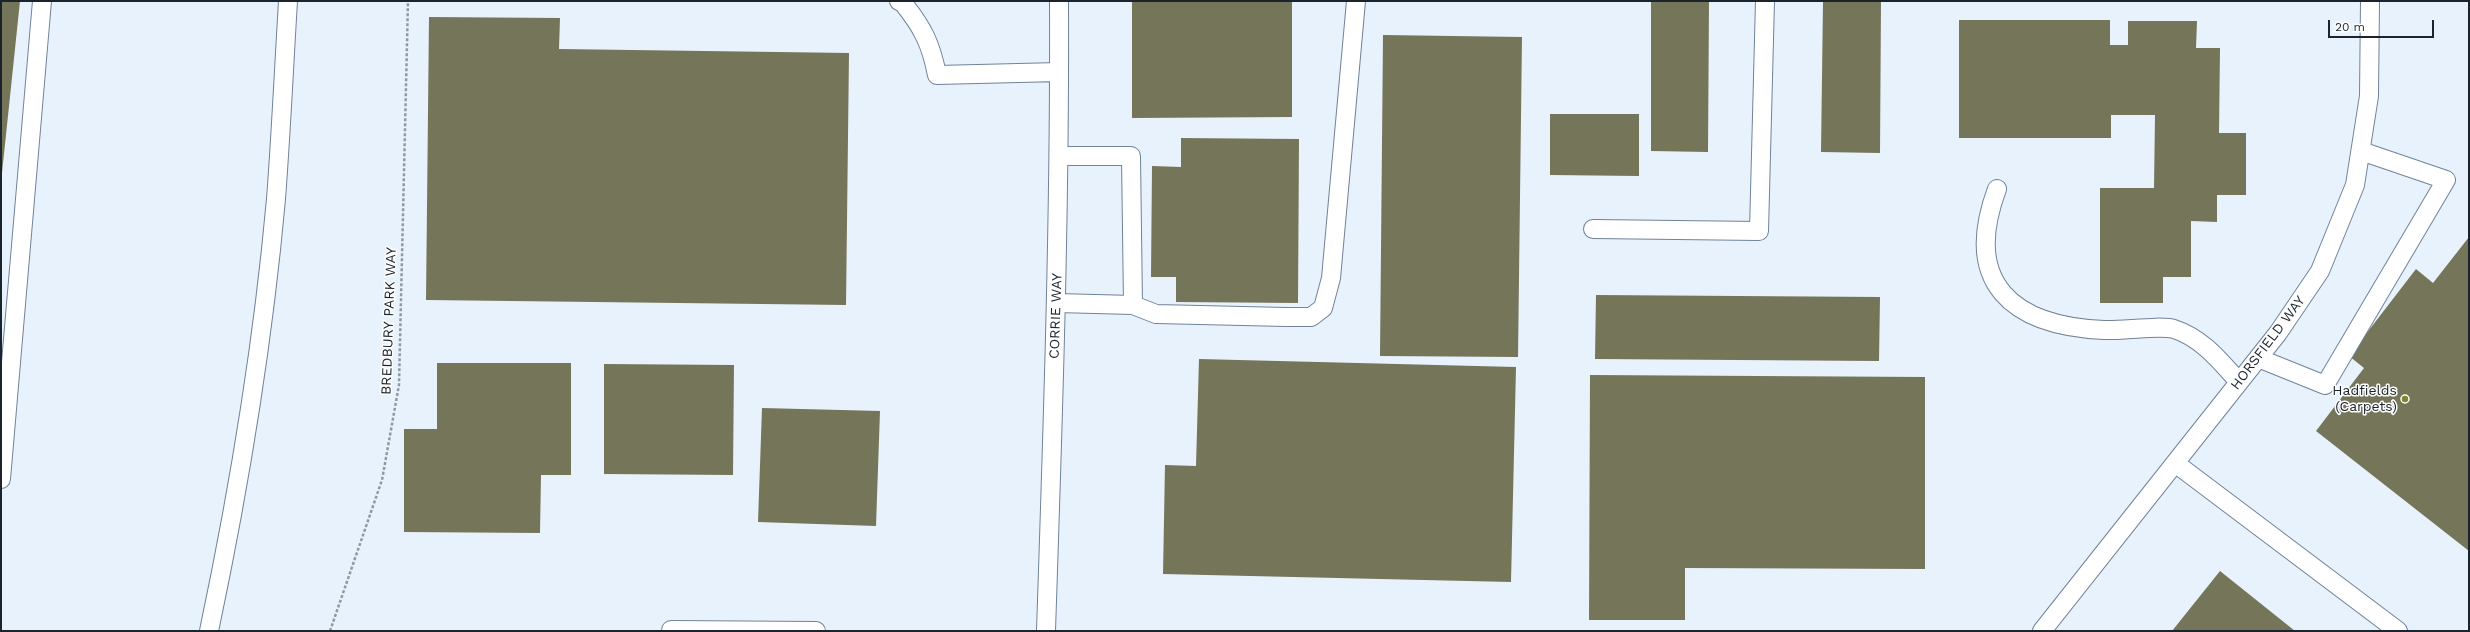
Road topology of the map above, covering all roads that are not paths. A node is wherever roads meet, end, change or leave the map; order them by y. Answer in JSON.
{"nodes":[{"id":1,"x":42,"y":1,"type":"edge"},
{"id":2,"x":288,"y":1,"type":"edge"},
{"id":3,"x":899,"y":1,"type":"edge"},
{"id":4,"x":1059,"y":1,"type":"edge"},
{"id":5,"x":1356,"y":1,"type":"edge"},
{"id":6,"x":1765,"y":1,"type":"edge"},
{"id":7,"x":2370,"y":1,"type":"edge"},
{"id":8,"x":1059,"y":72,"type":"junction"},
{"id":9,"x":2361,"y":151,"type":"junction"},
{"id":10,"x":1060,"y":156,"type":"junction"},
{"id":11,"x":1997,"y":189,"type":"dead end"},
{"id":12,"x":1593,"y":229,"type":"dead end"},
{"id":13,"x":1057,"y":303,"type":"junction"},
{"id":14,"x":1133,"y":305,"type":"junction"},
{"id":15,"x":2258,"y":358,"type":"junction"},
{"id":16,"x":2239,"y":382,"type":"junction"},
{"id":17,"x":2175,"y":462,"type":"junction"},
{"id":18,"x":1,"y":479,"type":"edge"},
{"id":19,"x":671,"y":630,"type":"edge"},
{"id":20,"x":209,"y":631,"type":"edge"},
{"id":21,"x":816,"y":631,"type":"edge"},
{"id":22,"x":1046,"y":631,"type":"edge"},
{"id":23,"x":2042,"y":631,"type":"edge"},
{"id":24,"x":2398,"y":631,"type":"edge"}],
"edges":[{"from":1,"to":18,"type":"lane"},
{"from":2,"to":20,"type":"lane"},
{"from":3,"to":8,"type":"lane"},
{"from":4,"to":8,"type":"lane","name":"CORRIE WAY"},
{"from":5,"to":14,"type":"lane"},
{"from":6,"to":12,"type":"lane"},
{"from":7,"to":9,"type":"lane","name":"HORSFIELD WAY"},
{"from":8,"to":10,"type":"lane","name":"CORRIE WAY"},
{"from":9,"to":15,"type":"lane","name":"HORSFIELD WAY"},
{"from":9,"to":15,"type":"lane"},
{"from":10,"to":13,"type":"lane","name":"CORRIE WAY"},
{"from":10,"to":14,"type":"lane"},
{"from":11,"to":16,"type":"lane"},
{"from":13,"to":14,"type":"lane"},
{"from":13,"to":22,"type":"lane","name":"CORRIE WAY"},
{"from":15,"to":16,"type":"lane","name":"HORSFIELD WAY"},
{"from":16,"to":17,"type":"lane","name":"HORSFIELD WAY"},
{"from":17,"to":23,"type":"lane","name":"HORSFIELD WAY"},
{"from":17,"to":24,"type":"lane"},
{"from":19,"to":21,"type":"lane"}]}
